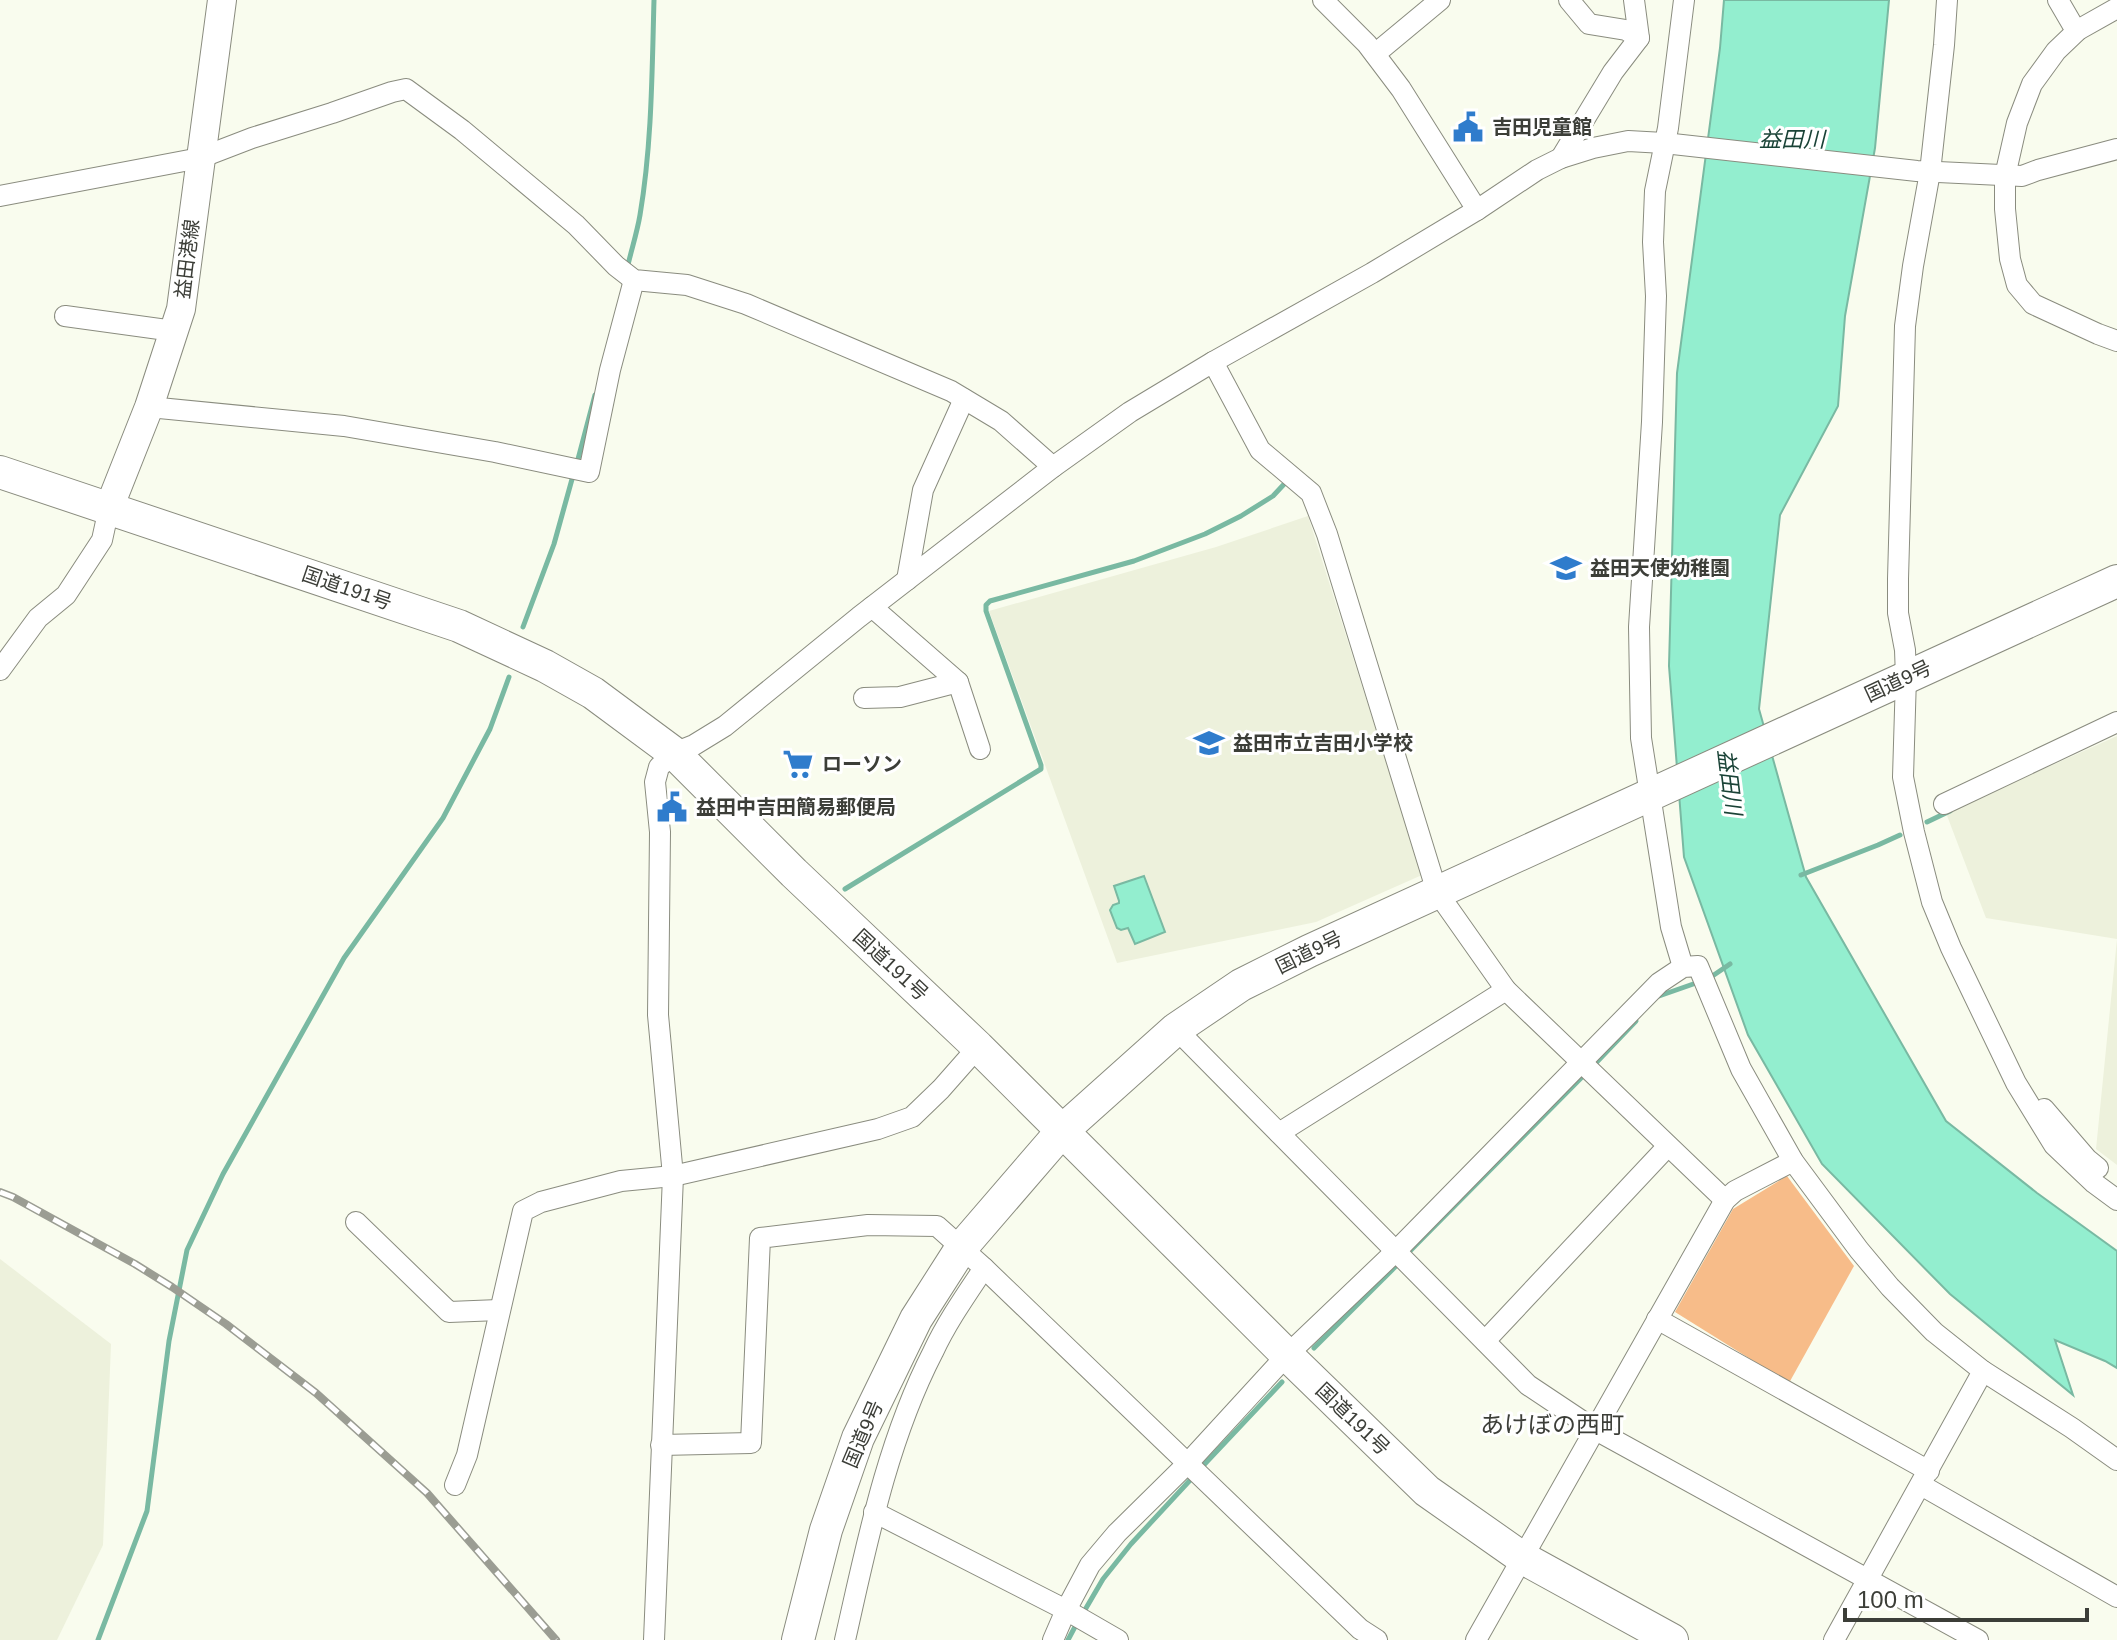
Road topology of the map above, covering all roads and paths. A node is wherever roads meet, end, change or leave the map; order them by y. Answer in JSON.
{"nodes":[{"id":1,"x":222,"y":0,"type":"edge"},
{"id":2,"x":1323,"y":0,"type":"edge"},
{"id":3,"x":1440,"y":0,"type":"edge"},
{"id":4,"x":1569,"y":0,"type":"edge"},
{"id":5,"x":1634,"y":0,"type":"edge"},
{"id":6,"x":1684,"y":0,"type":"edge"},
{"id":7,"x":1947,"y":0,"type":"edge"},
{"id":8,"x":2058,"y":0,"type":"edge"},
{"id":9,"x":2117,"y":8,"type":"edge"},
{"id":10,"x":2078,"y":30,"type":"junction"},
{"id":11,"x":1639,"y":38,"type":"junction"},
{"id":12,"x":1375,"y":54,"type":"junction"},
{"id":13,"x":1671,"y":144,"type":"junction"},
{"id":14,"x":2117,"y":149,"type":"edge"},
{"id":15,"x":200,"y":158,"type":"junction"},
{"id":16,"x":1561,"y":158,"type":"junction"},
{"id":17,"x":1924,"y":171,"type":"junction"},
{"id":18,"x":2005,"y":176,"type":"junction"},
{"id":19,"x":0,"y":196,"type":"edge"},
{"id":20,"x":1477,"y":210,"type":"junction"},
{"id":21,"x":634,"y":280,"type":"junction"},
{"id":22,"x":65,"y":316,"type":"dead end"},
{"id":23,"x":174,"y":331,"type":"junction"},
{"id":24,"x":2117,"y":341,"type":"edge"},
{"id":25,"x":1213,"y":362,"type":"junction"},
{"id":26,"x":964,"y":399,"type":"junction"},
{"id":27,"x":149,"y":407,"type":"junction"},
{"id":28,"x":1053,"y":467,"type":"junction"},
{"id":29,"x":0,"y":472,"type":"edge"},
{"id":30,"x":109,"y":508,"type":"junction"},
{"id":31,"x":907,"y":580,"type":"junction"},
{"id":32,"x":2116,"y":586,"type":"edge"},
{"id":33,"x":872,"y":607,"type":"junction"},
{"id":34,"x":0,"y":670,"type":"edge"},
{"id":35,"x":1900,"y":680,"type":"junction"},
{"id":36,"x":958,"y":682,"type":"junction"},
{"id":37,"x":864,"y":698,"type":"dead end"},
{"id":38,"x":2117,"y":722,"type":"edge"},
{"id":39,"x":980,"y":749,"type":"dead end"},
{"id":40,"x":674,"y":753,"type":"junction"},
{"id":41,"x":1654,"y":792,"type":"junction"},
{"id":42,"x":1944,"y":804,"type":"dead end"},
{"id":43,"x":1437,"y":892,"type":"junction"},
{"id":44,"x":1683,"y":967,"type":"junction"},
{"id":45,"x":1506,"y":990,"type":"junction"},
{"id":46,"x":1176,"y":1029,"type":"junction"},
{"id":47,"x":978,"y":1047,"type":"junction"},
{"id":48,"x":1582,"y":1064,"type":"junction"},
{"id":49,"x":2016,"y":1083,"type":"junction"},
{"id":50,"x":1062,"y":1131,"type":"junction"},
{"id":51,"x":1279,"y":1133,"type":"junction"},
{"id":52,"x":1668,"y":1146,"type":"junction"},
{"id":53,"x":1793,"y":1161,"type":"junction"},
{"id":54,"x":673,"y":1176,"type":"junction"},
{"id":55,"x":2117,"y":1184,"type":"edge"},
{"id":56,"x":1725,"y":1200,"type":"junction"},
{"id":57,"x":2117,"y":1200,"type":"edge"},
{"id":58,"x":356,"y":1222,"type":"dead end"},
{"id":59,"x":1396,"y":1251,"type":"junction"},
{"id":60,"x":973,"y":1258,"type":"junction"},
{"id":61,"x":499,"y":1310,"type":"junction"},
{"id":62,"x":1657,"y":1319,"type":"junction"},
{"id":63,"x":1485,"y":1341,"type":"junction"},
{"id":64,"x":1287,"y":1355,"type":"junction"},
{"id":65,"x":1983,"y":1371,"type":"junction"},
{"id":66,"x":1594,"y":1429,"type":"junction"},
{"id":67,"x":661,"y":1445,"type":"junction"},
{"id":68,"x":2117,"y":1460,"type":"edge"},
{"id":69,"x":1187,"y":1464,"type":"junction"},
{"id":70,"x":1925,"y":1478,"type":"junction"},
{"id":71,"x":455,"y":1485,"type":"dead end"},
{"id":72,"x":874,"y":1512,"type":"junction"},
{"id":73,"x":1521,"y":1557,"type":"junction"},
{"id":74,"x":1868,"y":1581,"type":"junction"},
{"id":75,"x":2117,"y":1597,"type":"edge"},
{"id":76,"x":1066,"y":1610,"type":"junction"},
{"id":77,"x":654,"y":1640,"type":"edge"},
{"id":78,"x":798,"y":1640,"type":"edge"},
{"id":79,"x":845,"y":1640,"type":"edge"},
{"id":80,"x":1053,"y":1640,"type":"edge"},
{"id":81,"x":1118,"y":1640,"type":"edge"},
{"id":82,"x":1377,"y":1640,"type":"edge"},
{"id":83,"x":1476,"y":1640,"type":"edge"},
{"id":84,"x":1672,"y":1640,"type":"edge"},
{"id":85,"x":1834,"y":1640,"type":"edge"},
{"id":86,"x":1978,"y":1640,"type":"edge"}],
"edges":[{"from":1,"to":15,"type":"main road","name":"益田港線"},
{"from":2,"to":12,"type":"street"},
{"from":3,"to":12,"type":"street"},
{"from":4,"to":11,"type":"street"},
{"from":5,"to":11,"type":"street"},
{"from":6,"to":13,"type":"street"},
{"from":7,"to":17,"type":"street"},
{"from":8,"to":10,"type":"street"},
{"from":9,"to":10,"type":"street"},
{"from":10,"to":18,"type":"street"},
{"from":11,"to":16,"type":"street"},
{"from":12,"to":20,"type":"street"},
{"from":13,"to":16,"type":"street"},
{"from":13,"to":17,"type":"street"},
{"from":13,"to":41,"type":"street"},
{"from":14,"to":18,"type":"street"},
{"from":15,"to":19,"type":"street"},
{"from":15,"to":21,"type":"street"},
{"from":15,"to":23,"type":"main road","name":"益田港線"},
{"from":16,"to":20,"type":"street"},
{"from":17,"to":18,"type":"street"},
{"from":17,"to":35,"type":"street"},
{"from":18,"to":24,"type":"street"},
{"from":20,"to":25,"type":"street"},
{"from":21,"to":26,"type":"street"},
{"from":21,"to":27,"type":"street"},
{"from":22,"to":23,"type":"street"},
{"from":23,"to":27,"type":"main road","name":"益田港線"},
{"from":25,"to":28,"type":"street"},
{"from":25,"to":43,"type":"street"},
{"from":26,"to":28,"type":"street"},
{"from":26,"to":31,"type":"street"},
{"from":27,"to":30,"type":"main road","name":"益田港線"},
{"from":28,"to":31,"type":"street"},
{"from":29,"to":30,"type":"highway","name":"国道191号"},
{"from":30,"to":34,"type":"street"},
{"from":30,"to":40,"type":"highway","name":"国道191号"},
{"from":31,"to":33,"type":"street"},
{"from":32,"to":35,"type":"highway","name":"国道9号"},
{"from":33,"to":36,"type":"street"},
{"from":33,"to":40,"type":"street"},
{"from":35,"to":41,"type":"highway","name":"国道9号"},
{"from":35,"to":49,"type":"street"},
{"from":36,"to":37,"type":"street"},
{"from":36,"to":39,"type":"street"},
{"from":38,"to":42,"type":"street"},
{"from":40,"to":47,"type":"highway","name":"国道191号"},
{"from":40,"to":54,"type":"street"},
{"from":41,"to":43,"type":"highway","name":"国道9号"},
{"from":41,"to":44,"type":"street"},
{"from":43,"to":45,"type":"street"},
{"from":43,"to":46,"type":"highway","name":"国道9号"},
{"from":44,"to":48,"type":"street"},
{"from":44,"to":53,"type":"street"},
{"from":45,"to":48,"type":"street"},
{"from":45,"to":51,"type":"street"},
{"from":46,"to":50,"type":"highway","name":"国道9号"},
{"from":46,"to":51,"type":"street"},
{"from":47,"to":50,"type":"highway","name":"国道191号"},
{"from":47,"to":54,"type":"street"},
{"from":48,"to":52,"type":"street"},
{"from":48,"to":59,"type":"street"},
{"from":49,"to":55,"type":"street"},
{"from":49,"to":57,"type":"street"},
{"from":50,"to":60,"type":"highway","name":"国道9号"},
{"from":50,"to":64,"type":"highway","name":"国道191号"},
{"from":51,"to":59,"type":"street"},
{"from":52,"to":56,"type":"street"},
{"from":52,"to":63,"type":"street"},
{"from":53,"to":56,"type":"street"},
{"from":53,"to":65,"type":"street"},
{"from":54,"to":61,"type":"street"},
{"from":54,"to":67,"type":"street"},
{"from":56,"to":62,"type":"street"},
{"from":58,"to":61,"type":"street"},
{"from":59,"to":63,"type":"street"},
{"from":59,"to":64,"type":"street"},
{"from":60,"to":67,"type":"street"},
{"from":60,"to":69,"type":"street"},
{"from":60,"to":72,"type":"street"},
{"from":60,"to":78,"type":"highway","name":"国道9号"},
{"from":61,"to":71,"type":"street"},
{"from":62,"to":66,"type":"street"},
{"from":62,"to":70,"type":"street"},
{"from":63,"to":66,"type":"street"},
{"from":64,"to":69,"type":"street"},
{"from":64,"to":73,"type":"highway","name":"国道191号"},
{"from":65,"to":68,"type":"street"},
{"from":65,"to":70,"type":"street"},
{"from":66,"to":73,"type":"street"},
{"from":66,"to":74,"type":"street"},
{"from":67,"to":77,"type":"street"},
{"from":69,"to":76,"type":"street"},
{"from":69,"to":82,"type":"street"},
{"from":70,"to":74,"type":"street"},
{"from":70,"to":75,"type":"street"},
{"from":72,"to":76,"type":"street"},
{"from":72,"to":79,"type":"street"},
{"from":73,"to":83,"type":"street"},
{"from":73,"to":84,"type":"highway","name":"国道191号"},
{"from":74,"to":85,"type":"street"},
{"from":74,"to":86,"type":"street"},
{"from":76,"to":80,"type":"street"},
{"from":76,"to":81,"type":"street"}]}
